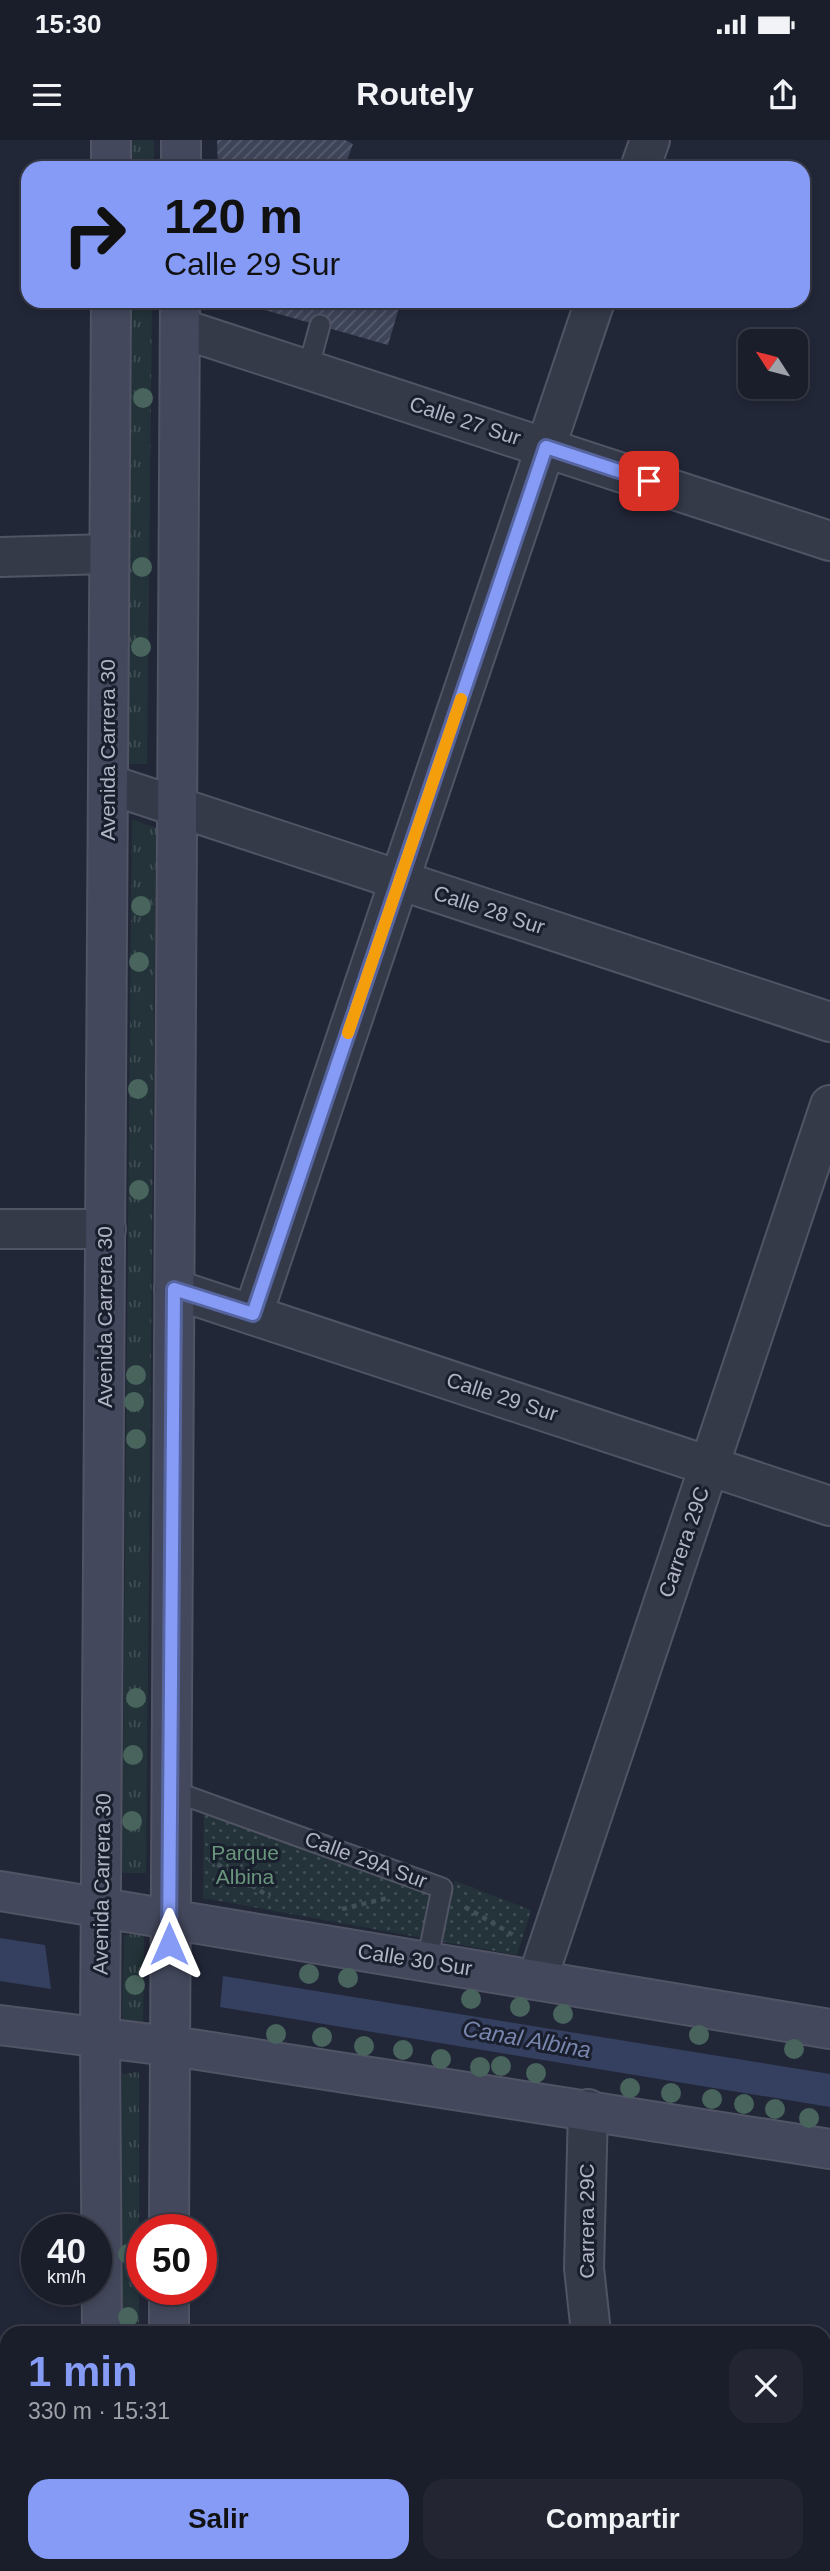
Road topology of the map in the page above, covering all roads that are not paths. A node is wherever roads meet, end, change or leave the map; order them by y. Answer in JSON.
{"nodes":[{"id":1,"x":111,"y":140,"type":"edge"},
{"id":2,"x":181,"y":140,"type":"edge"},
{"id":3,"x":650,"y":140,"type":"edge"},
{"id":4,"x":111,"y":161,"type":"edge"},
{"id":5,"x":181,"y":161,"type":"edge"},
{"id":6,"x":642,"y":161,"type":"edge"},
{"id":7,"x":111,"y":308,"type":"edge"},
{"id":8,"x":593,"y":308,"type":"edge"},
{"id":9,"x":180,"y":314,"type":"edge"},
{"id":10,"x":320,"y":326,"type":"dead end"},
{"id":11,"x":308,"y":369,"type":"junction"},
{"id":12,"x":546,"y":447,"type":"junction"},
{"id":13,"x":830,"y":541,"type":"edge"},
{"id":14,"x":109,"y":554,"type":"junction"},
{"id":15,"x":0,"y":557,"type":"edge"},
{"id":16,"x":108,"y":784,"type":"junction"},
{"id":17,"x":177,"y":807,"type":"junction"},
{"id":18,"x":400,"y":880,"type":"junction"},
{"id":19,"x":830,"y":1022,"type":"edge"},
{"id":20,"x":830,"y":1105,"type":"edge"},
{"id":21,"x":0,"y":1229,"type":"edge"},
{"id":22,"x":106,"y":1229,"type":"junction"},
{"id":23,"x":174,"y":1289,"type":"junction"},
{"id":24,"x":253,"y":1314,"type":"junction"},
{"id":25,"x":709,"y":1466,"type":"junction"},
{"id":26,"x":830,"y":1506,"type":"edge"},
{"id":27,"x":170,"y":1790,"type":"junction"},
{"id":28,"x":0,"y":1891,"type":"edge"},
{"id":29,"x":102,"y":1908,"type":"junction"},
{"id":30,"x":170,"y":1919,"type":"junction"},
{"id":31,"x":426,"y":1962,"type":"junction"},
{"id":32,"x":541,"y":1966,"type":"junction"},
{"id":33,"x":0,"y":2025,"type":"edge"},
{"id":34,"x":830,"y":2029,"type":"edge"},
{"id":35,"x":100,"y":2039,"type":"junction"},
{"id":36,"x":168,"y":2046,"type":"junction"},
{"id":37,"x":587,"y":2109,"type":"junction"},
{"id":38,"x":830,"y":2148,"type":"edge"},
{"id":39,"x":169,"y":2214,"type":"edge"},
{"id":40,"x":169,"y":2305,"type":"edge"},
{"id":41,"x":102,"y":2326,"type":"edge"},
{"id":42,"x":169,"y":2326,"type":"edge"},
{"id":43,"x":591,"y":2326,"type":"edge"}],
"edges":[{"from":1,"to":4,"type":"main road"},
{"from":2,"to":5,"type":"main road"},
{"from":3,"to":6,"type":"street"},
{"from":7,"to":14,"type":"main road","name":"Avenida Carrera 30"},
{"from":8,"to":12,"type":"street"},
{"from":9,"to":11,"type":"street","name":"Calle 27 Sur"},
{"from":9,"to":17,"type":"main road"},
{"from":10,"to":11,"type":"lane"},
{"from":11,"to":12,"type":"street","name":"Calle 27 Sur"},
{"from":12,"to":13,"type":"street","name":"Calle 27 Sur"},
{"from":12,"to":18,"type":"street"},
{"from":14,"to":15,"type":"street"},
{"from":14,"to":16,"type":"main road","name":"Avenida Carrera 30"},
{"from":16,"to":17,"type":"street","name":"Calle 28 Sur"},
{"from":16,"to":22,"type":"main road","name":"Avenida Carrera 30"},
{"from":17,"to":18,"type":"street","name":"Calle 28 Sur"},
{"from":17,"to":23,"type":"main road"},
{"from":18,"to":19,"type":"street","name":"Calle 28 Sur"},
{"from":18,"to":24,"type":"street"},
{"from":20,"to":25,"type":"street","name":"Carrera 29C"},
{"from":21,"to":22,"type":"street"},
{"from":22,"to":29,"type":"main road","name":"Avenida Carrera 30"},
{"from":23,"to":24,"type":"street","name":"Calle 29 Sur"},
{"from":23,"to":27,"type":"main road"},
{"from":24,"to":25,"type":"street","name":"Calle 29 Sur"},
{"from":25,"to":26,"type":"street","name":"Calle 29 Sur"},
{"from":25,"to":32,"type":"street","name":"Carrera 29C"},
{"from":27,"to":30,"type":"main road"},
{"from":27,"to":31,"type":"lane","name":"Calle 29A Sur"},
{"from":28,"to":29,"type":"main road","name":"Calle 30 Sur"},
{"from":29,"to":30,"type":"main road","name":"Calle 30 Sur"},
{"from":29,"to":35,"type":"main road","name":"Avenida Carrera 30"},
{"from":30,"to":31,"type":"main road","name":"Calle 30 Sur"},
{"from":30,"to":36,"type":"main road"},
{"from":31,"to":32,"type":"main road","name":"Calle 30 Sur"},
{"from":32,"to":34,"type":"main road","name":"Calle 30 Sur"},
{"from":33,"to":35,"type":"main road"},
{"from":35,"to":36,"type":"main road"},
{"from":35,"to":41,"type":"main road","name":"Avenida Carrera 30"},
{"from":36,"to":37,"type":"main road"},
{"from":36,"to":39,"type":"main road"},
{"from":37,"to":38,"type":"main road"},
{"from":37,"to":43,"type":"street","name":"Carrera 29C"},
{"from":40,"to":42,"type":"main road"}]}
